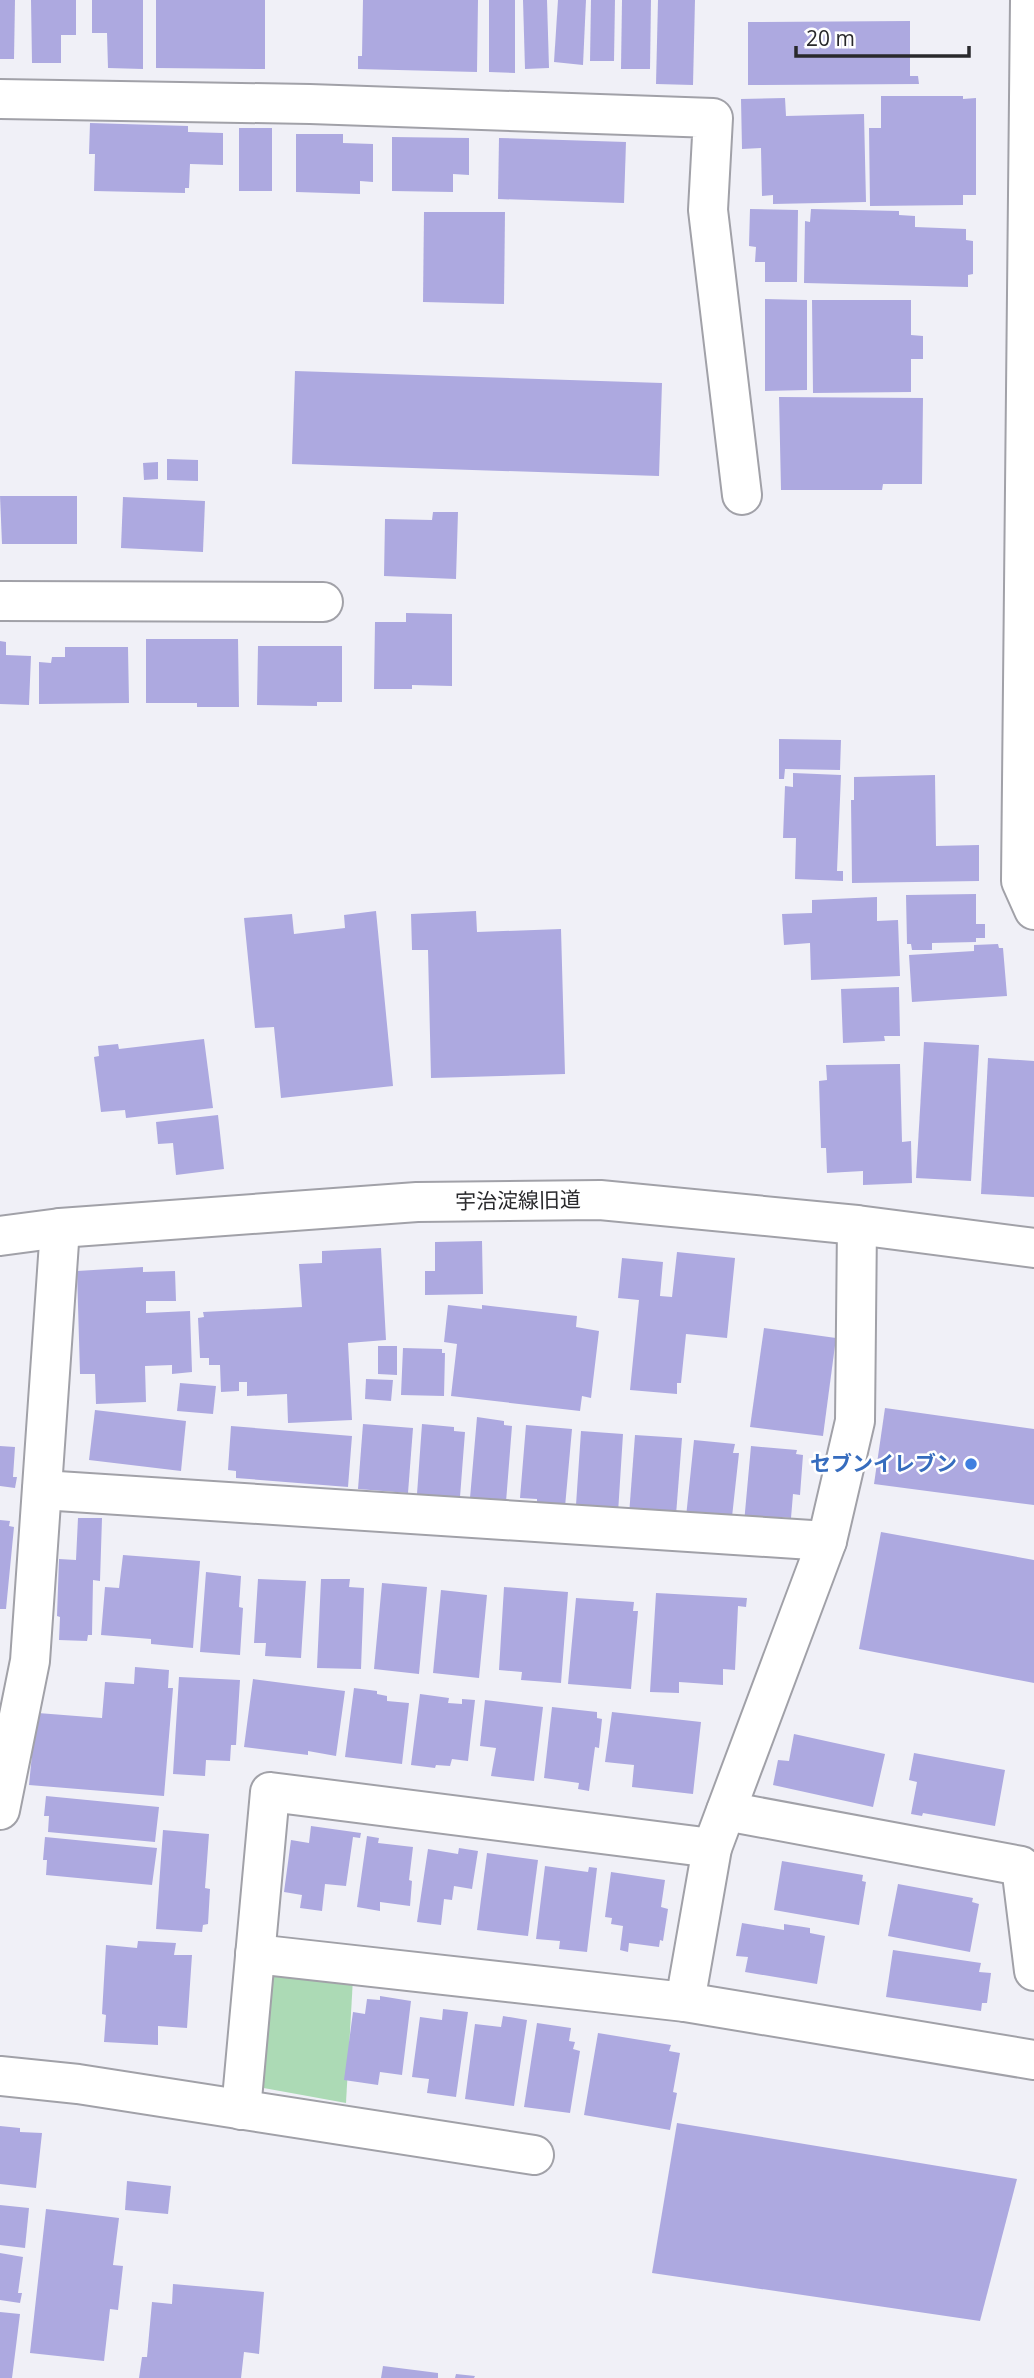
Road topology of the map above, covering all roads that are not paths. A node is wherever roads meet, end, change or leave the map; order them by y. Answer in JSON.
{"nodes":[{"id":1,"x":1030,"y":0,"type":"edge"},
{"id":2,"x":0,"y":99,"type":"edge"},
{"id":3,"x":742,"y":495,"type":"dead end"},
{"id":4,"x":0,"y":601,"type":"edge"},
{"id":5,"x":323,"y":602,"type":"dead end"},
{"id":6,"x":1034,"y":910,"type":"edge"},
{"id":7,"x":857,"y":1225,"type":"junction"},
{"id":8,"x":60,"y":1228,"type":"junction"},
{"id":9,"x":0,"y":1236,"type":"edge"},
{"id":10,"x":1034,"y":1248,"type":"edge"},
{"id":11,"x":42,"y":1490,"type":"junction"},
{"id":12,"x":828,"y":1541,"type":"junction"},
{"id":13,"x":0,"y":1810,"type":"edge"},
{"id":14,"x":726,"y":1811,"type":"junction"},
{"id":15,"x":712,"y":1848,"type":"junction"},
{"id":16,"x":255,"y":1954,"type":"junction"},
{"id":17,"x":1034,"y":1971,"type":"edge"},
{"id":18,"x":685,"y":2002,"type":"junction"},
{"id":19,"x":1034,"y":2060,"type":"edge"},
{"id":20,"x":0,"y":2076,"type":"edge"},
{"id":21,"x":241,"y":2109,"type":"junction"},
{"id":22,"x":534,"y":2155,"type":"dead end"}],
"edges":[{"from":1,"to":6,"type":"street"},
{"from":2,"to":3,"type":"street"},
{"from":4,"to":5,"type":"street"},
{"from":7,"to":8,"type":"street","name":"宇治淀線旧道"},
{"from":7,"to":10,"type":"street","name":"宇治淀線旧道"},
{"from":7,"to":12,"type":"street"},
{"from":8,"to":9,"type":"street","name":"宇治淀線旧道"},
{"from":8,"to":11,"type":"street"},
{"from":11,"to":12,"type":"street"},
{"from":11,"to":13,"type":"street"},
{"from":12,"to":14,"type":"street"},
{"from":14,"to":15,"type":"street"},
{"from":14,"to":17,"type":"street"},
{"from":15,"to":16,"type":"street"},
{"from":15,"to":18,"type":"street"},
{"from":16,"to":18,"type":"street"},
{"from":16,"to":21,"type":"street"},
{"from":18,"to":19,"type":"street"},
{"from":20,"to":21,"type":"street"},
{"from":21,"to":22,"type":"street"}]}
